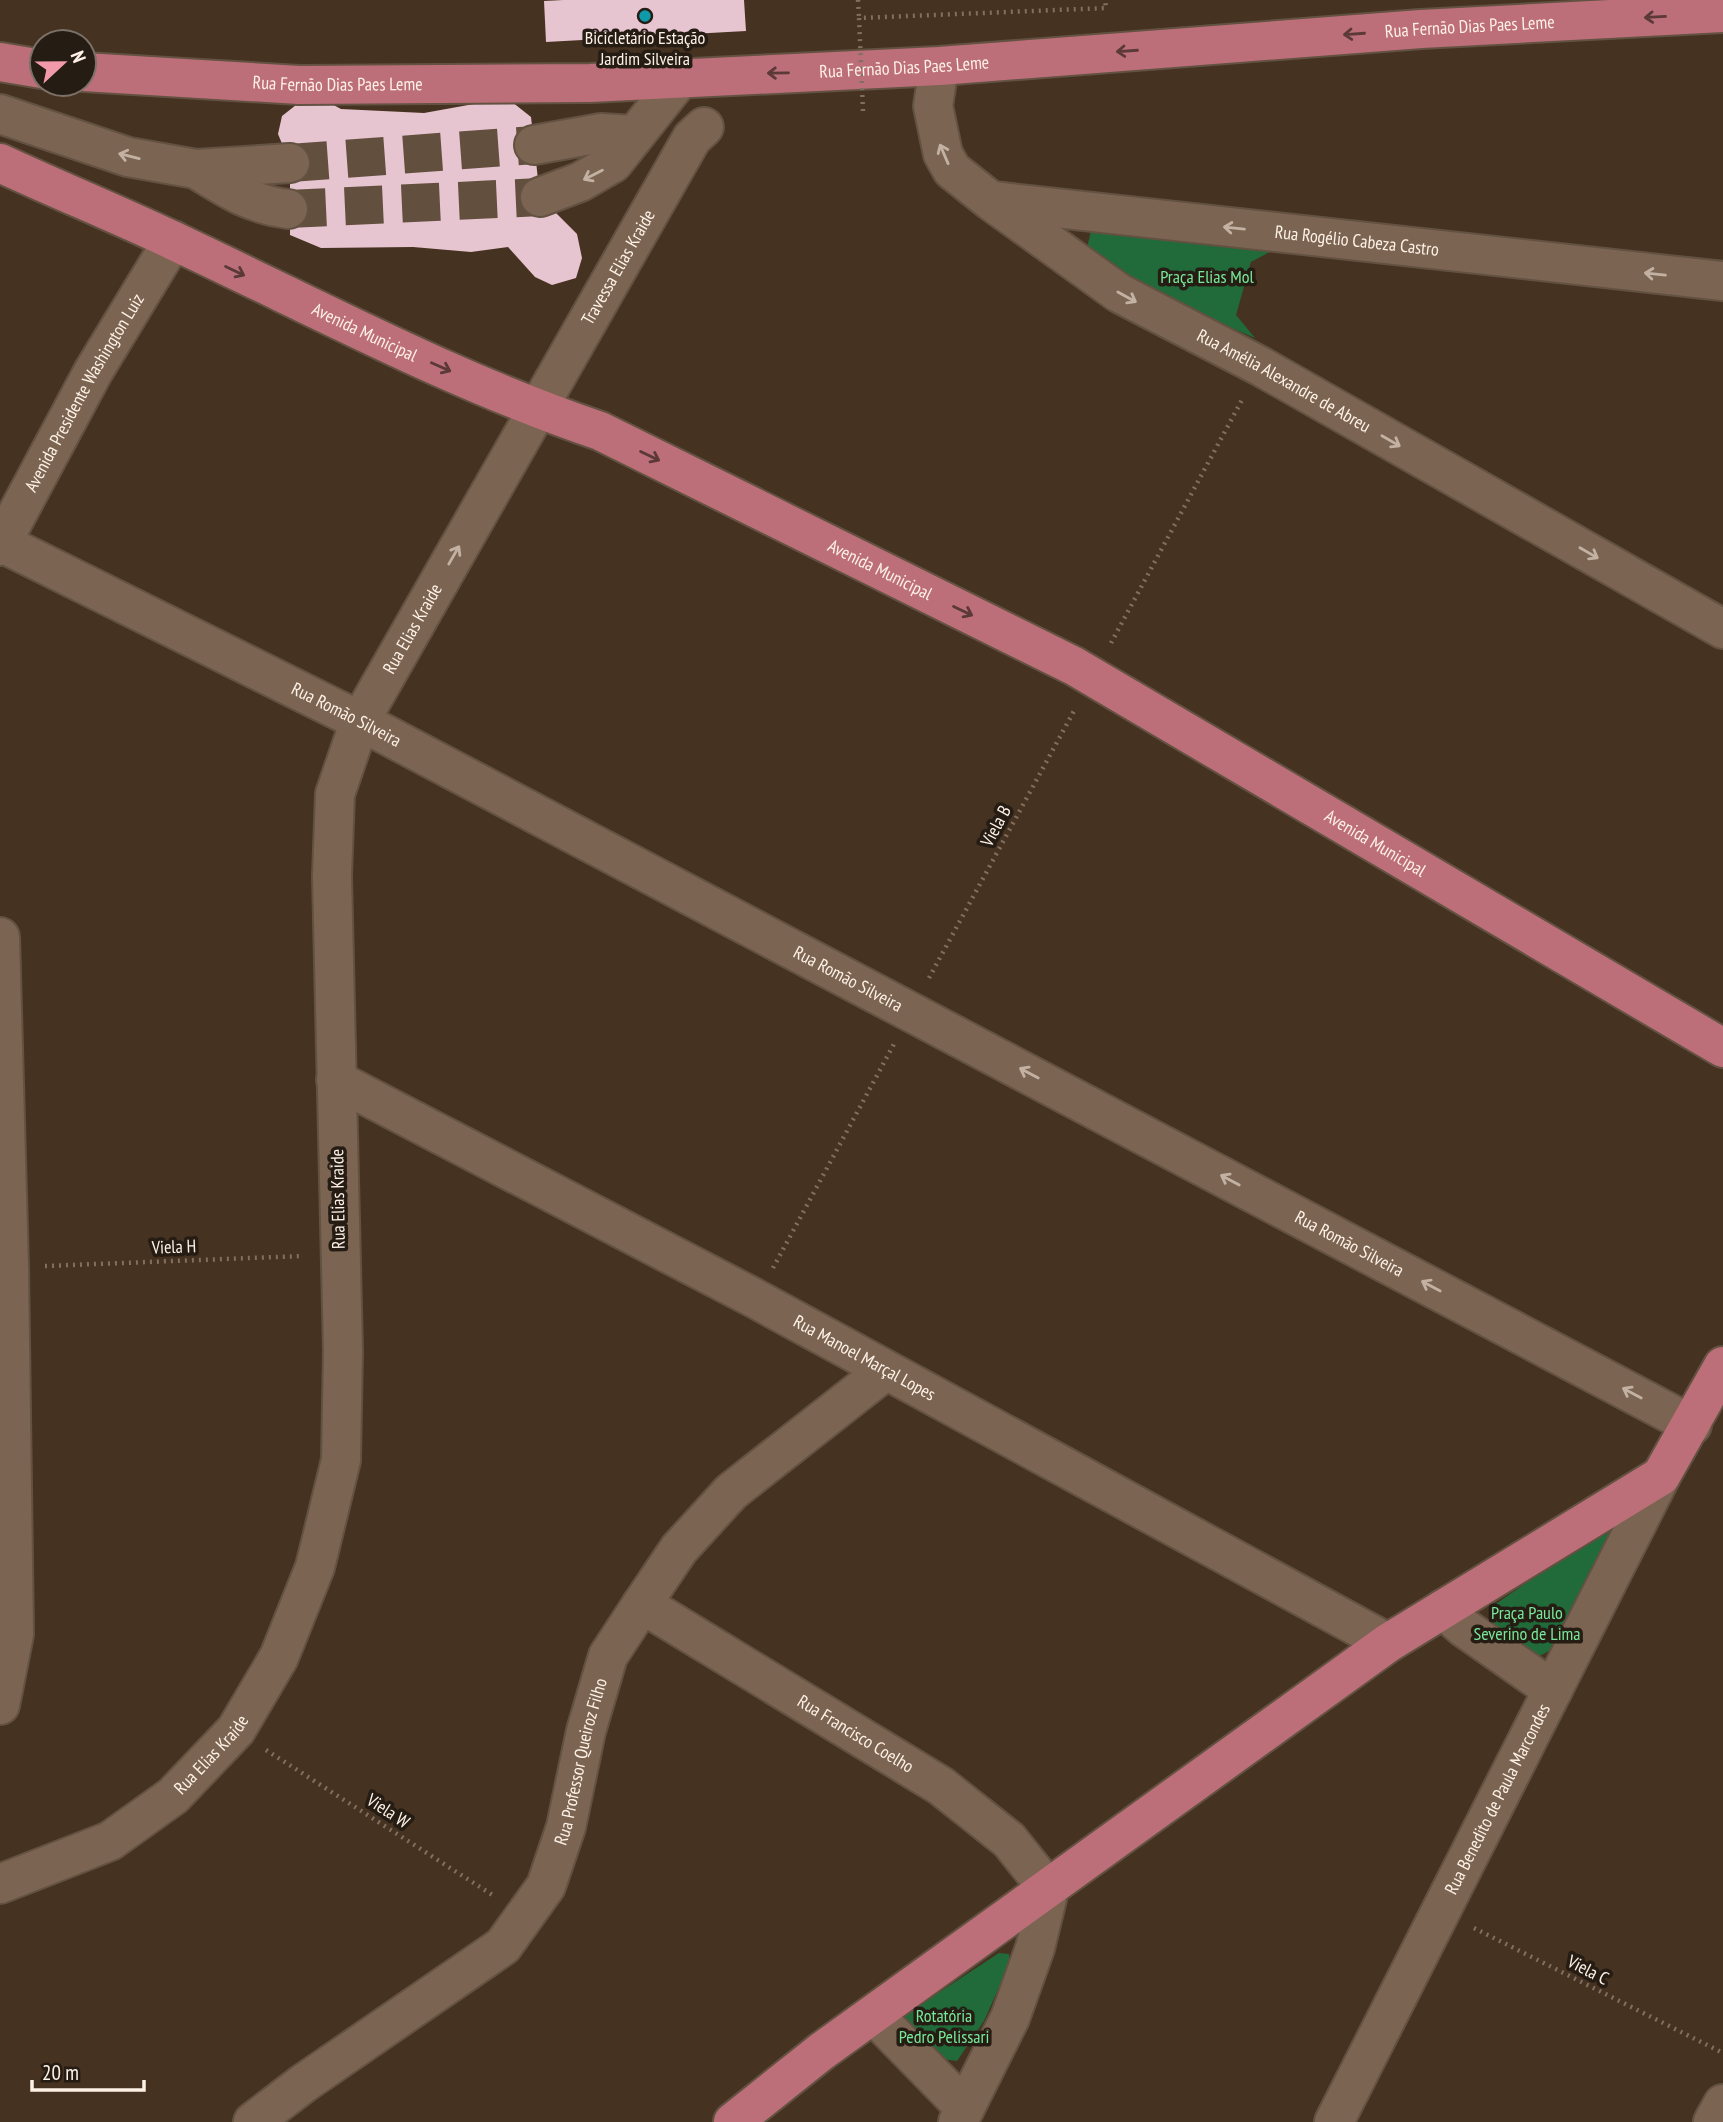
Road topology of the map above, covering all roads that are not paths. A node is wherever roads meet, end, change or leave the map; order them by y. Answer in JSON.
{"nodes":[{"id":1,"x":1723,"y":13,"type":"edge"},
{"id":2,"x":0,"y":62,"type":"edge"},
{"id":3,"x":939,"y":66,"type":"junction"},
{"id":4,"x":28,"y":67,"type":"edge"},
{"id":5,"x":98,"y":73,"type":"edge"},
{"id":6,"x":682,"y":76,"type":"junction"},
{"id":7,"x":0,"y":114,"type":"edge"},
{"id":8,"x":704,"y":127,"type":"dead end"},
{"id":9,"x":634,"y":135,"type":"junction"},
{"id":10,"x":534,"y":145,"type":"tunnel mouth"},
{"id":11,"x":0,"y":163,"type":"edge"},
{"id":12,"x":290,"y":163,"type":"tunnel mouth"},
{"id":13,"x":196,"y":169,"type":"junction"},
{"id":14,"x":540,"y":197,"type":"tunnel mouth"},
{"id":15,"x":991,"y":201,"type":"junction"},
{"id":16,"x":288,"y":209,"type":"tunnel mouth"},
{"id":17,"x":1103,"y":213,"type":"junction"},
{"id":18,"x":173,"y":240,"type":"junction"},
{"id":19,"x":1082,"y":266,"type":"junction"},
{"id":20,"x":1723,"y":281,"type":"edge"},
{"id":21,"x":536,"y":410,"type":"junction"},
{"id":22,"x":1,"y":544,"type":"edge"},
{"id":23,"x":1722,"y":627,"type":"edge"},
{"id":24,"x":360,"y":721,"type":"junction"},
{"id":25,"x":0,"y":937,"type":"edge"},
{"id":26,"x":1723,"y":1048,"type":"edge"},
{"id":27,"x":336,"y":1080,"type":"junction"},
{"id":28,"x":1723,"y":1366,"type":"edge"},
{"id":29,"x":885,"y":1371,"type":"junction"},
{"id":30,"x":1692,"y":1425,"type":"junction"},
{"id":31,"x":1661,"y":1476,"type":"junction"},
{"id":32,"x":642,"y":1604,"type":"junction"},
{"id":33,"x":1443,"y":1609,"type":"junction"},
{"id":34,"x":1388,"y":1643,"type":"junction"},
{"id":35,"x":1553,"y":1690,"type":"junction"},
{"id":36,"x":0,"y":1705,"type":"edge"},
{"id":37,"x":0,"y":1884,"type":"edge"},
{"id":38,"x":1049,"y":1890,"type":"junction"},
{"id":39,"x":874,"y":2015,"type":"junction"},
{"id":40,"x":1723,"y":2104,"type":"edge"},
{"id":41,"x":962,"y":2115,"type":"edge"},
{"id":42,"x":253,"y":2122,"type":"edge"},
{"id":43,"x":733,"y":2122,"type":"edge"},
{"id":44,"x":1334,"y":2122,"type":"edge"},
{"id":45,"x":1713,"y":2122,"type":"edge"}],
"edges":[{"from":1,"to":3,"type":"main road","name":"Rua Fernão Dias Paes Leme","one_way":true},
{"from":2,"to":4,"type":"main road"},
{"from":3,"to":6,"type":"main road","name":"Rua Fernão Dias Paes Leme","one_way":true},
{"from":15,"to":3,"type":"street","name":"Rua Amélia Alexandre de Abreu","one_way":true},
{"from":5,"to":6,"type":"main road","name":"Rua Fernão Dias Paes Leme"},
{"from":6,"to":9,"type":"street"},
{"from":13,"to":7,"type":"street","one_way":true},
{"from":8,"to":21,"type":"street","name":"Travessa Elias Kraide"},
{"from":9,"to":10,"type":"street"},
{"from":9,"to":14,"type":"street","one_way":true},
{"from":11,"to":18,"type":"main road","name":"Avenida Municipal"},
{"from":12,"to":13,"type":"street"},
{"from":13,"to":16,"type":"street"},
{"from":15,"to":17,"type":"street","name":"Rua Rogélio Cabeza Castro"},
{"from":15,"to":19,"type":"street","name":"Rua Amélia Alexandre de Abreu"},
{"from":17,"to":19,"type":"street"},
{"from":20,"to":17,"type":"street","name":"Rua Rogélio Cabeza Castro","one_way":true},
{"from":18,"to":21,"type":"main road","name":"Avenida Municipal","one_way":true},
{"from":18,"to":22,"type":"street","name":"Avenida Presidente Washington Luiz"},
{"from":19,"to":23,"type":"street","name":"Rua Amélia Alexandre de Abreu","one_way":true},
{"from":24,"to":21,"type":"street","name":"Rua Elias Kraide","one_way":true},
{"from":21,"to":26,"type":"main road","name":"Avenida Municipal","one_way":true},
{"from":22,"to":24,"type":"street","name":"Rua Romão Silveira"},
{"from":24,"to":27,"type":"street","name":"Rua Elias Kraide"},
{"from":30,"to":24,"type":"street","name":"Rua Romão Silveira","one_way":true},
{"from":25,"to":36,"type":"street"},
{"from":27,"to":29,"type":"street","name":"Rua Manoel Marçal Lopes"},
{"from":27,"to":37,"type":"street","name":"Rua Elias Kraide"},
{"from":28,"to":30,"type":"main road"},
{"from":29,"to":32,"type":"street","name":"Rua Professor Queiroz Filho"},
{"from":29,"to":34,"type":"street","name":"Rua Manoel Marçal Lopes"},
{"from":30,"to":31,"type":"main road"},
{"from":31,"to":33,"type":"main road"},
{"from":31,"to":35,"type":"street","name":"Rua Benedito de Paula Marcondes"},
{"from":32,"to":38,"type":"street","name":"Rua Francisco Coelho"},
{"from":32,"to":42,"type":"street","name":"Rua Professor Queiroz Filho"},
{"from":33,"to":34,"type":"main road"},
{"from":33,"to":35,"type":"street"},
{"from":34,"to":38,"type":"main road"},
{"from":35,"to":44,"type":"street","name":"Rua Benedito de Paula Marcondes"},
{"from":38,"to":39,"type":"main road"},
{"from":38,"to":41,"type":"street"},
{"from":39,"to":41,"type":"street"},
{"from":39,"to":43,"type":"main road"},
{"from":40,"to":45,"type":"street"}]}
